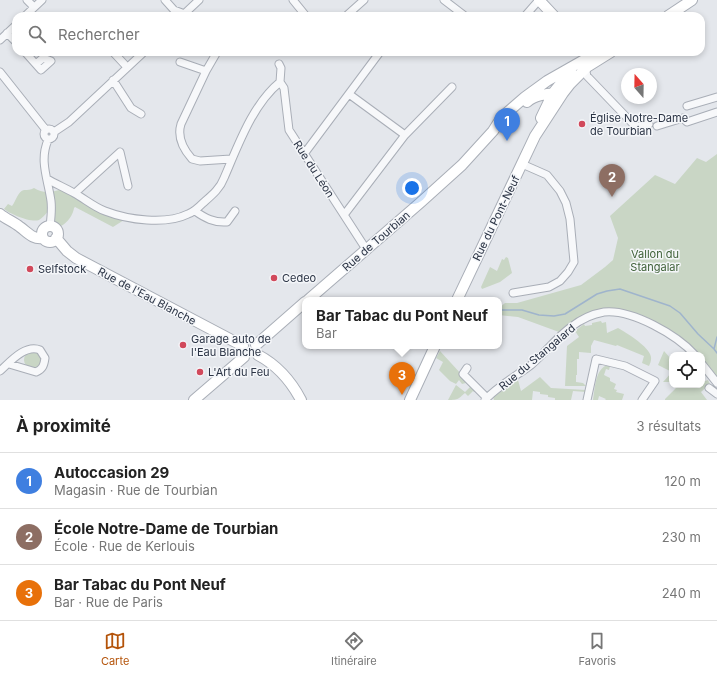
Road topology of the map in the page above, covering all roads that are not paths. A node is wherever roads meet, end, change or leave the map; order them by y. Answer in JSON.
{"nodes":[{"id":1,"x":27,"y":0,"type":"edge"},
{"id":2,"x":42,"y":0,"type":"edge"},
{"id":3,"x":165,"y":0,"type":"edge"},
{"id":4,"x":199,"y":0,"type":"edge"},
{"id":5,"x":293,"y":0,"type":"edge"},
{"id":6,"x":364,"y":0,"type":"edge"},
{"id":7,"x":444,"y":0,"type":"edge"},
{"id":8,"x":539,"y":0,"type":"edge"},
{"id":9,"x":692,"y":0,"type":"edge"},
{"id":10,"x":682,"y":6,"type":"junction"},
{"id":11,"x":34,"y":8,"type":"junction"},
{"id":12,"x":30,"y":12,"type":"edge"},
{"id":13,"x":178,"y":12,"type":"edge"},
{"id":14,"x":188,"y":12,"type":"edge"},
{"id":15,"x":303,"y":12,"type":"edge"},
{"id":16,"x":350,"y":12,"type":"edge"},
{"id":17,"x":460,"y":12,"type":"edge"},
{"id":18,"x":528,"y":12,"type":"edge"},
{"id":19,"x":550,"y":12,"type":"edge"},
{"id":20,"x":668,"y":12,"type":"edge"},
{"id":21,"x":674,"y":12,"type":"edge"},
{"id":22,"x":12,"y":29,"type":"edge"},
{"id":23,"x":7,"y":33,"type":"junction"},
{"id":24,"x":12,"y":38,"type":"edge"},
{"id":25,"x":0,"y":40,"type":"edge"},
{"id":26,"x":29,"y":56,"type":"edge"},
{"id":27,"x":117,"y":56,"type":"edge"},
{"id":28,"x":139,"y":56,"type":"edge"},
{"id":29,"x":215,"y":56,"type":"edge"},
{"id":30,"x":377,"y":56,"type":"edge"},
{"id":31,"x":596,"y":56,"type":"edge"},
{"id":32,"x":585,"y":59,"type":"edge"},
{"id":33,"x":180,"y":62,"type":"dead end"},
{"id":34,"x":36,"y":64,"type":"dead end"},
{"id":35,"x":279,"y":64,"type":"dead end"},
{"id":36,"x":576,"y":65,"type":"junction"},
{"id":37,"x":127,"y":67,"type":"junction"},
{"id":38,"x":206,"y":71,"type":"junction"},
{"id":39,"x":0,"y":72,"type":"edge"},
{"id":40,"x":113,"y":80,"type":"junction"},
{"id":41,"x":280,"y":82,"type":"junction"},
{"id":42,"x":452,"y":87,"type":"dead end"},
{"id":43,"x":558,"y":93,"type":"junction"},
{"id":44,"x":349,"y":94,"type":"junction"},
{"id":45,"x":538,"y":95,"type":"junction"},
{"id":46,"x":717,"y":97,"type":"edge"},
{"id":47,"x":546,"y":106,"type":"junction"},
{"id":48,"x":687,"y":106,"type":"dead end"},
{"id":49,"x":717,"y":112,"type":"edge"},
{"id":50,"x":141,"y":114,"type":"dead end"},
{"id":51,"x":649,"y":124,"type":"dead end"},
{"id":52,"x":657,"y":126,"type":"dead end"},
{"id":53,"x":46,"y":130,"type":"junction"},
{"id":54,"x":493,"y":131,"type":"junction"},
{"id":55,"x":54,"y":132,"type":"junction"},
{"id":56,"x":405,"y":135,"type":"junction"},
{"id":57,"x":535,"y":136,"type":"junction"},
{"id":58,"x":48,"y":140,"type":"junction"},
{"id":59,"x":304,"y":154,"type":"junction"},
{"id":60,"x":232,"y":159,"type":"junction"},
{"id":61,"x":522,"y":164,"type":"junction"},
{"id":62,"x":47,"y":180,"type":"junction"},
{"id":63,"x":128,"y":186,"type":"dead end"},
{"id":64,"x":75,"y":193,"type":"junction"},
{"id":65,"x":195,"y":211,"type":"junction"},
{"id":66,"x":235,"y":211,"type":"dead end"},
{"id":67,"x":0,"y":214,"type":"edge"},
{"id":68,"x":344,"y":215,"type":"junction"},
{"id":69,"x":46,"y":231,"type":"junction"},
{"id":70,"x":366,"y":249,"type":"junction"},
{"id":71,"x":513,"y":293,"type":"dead end"},
{"id":72,"x":311,"y":297,"type":"edge"},
{"id":73,"x":457,"y":297,"type":"edge"},
{"id":74,"x":302,"y":305,"type":"edge"},
{"id":75,"x":243,"y":346,"type":"junction"},
{"id":76,"x":434,"y":349,"type":"edge"},
{"id":77,"x":257,"y":350,"type":"junction"},
{"id":78,"x":691,"y":352,"type":"edge"},
{"id":79,"x":244,"y":357,"type":"junction"},
{"id":80,"x":9,"y":364,"type":"junction"},
{"id":81,"x":467,"y":368,"type":"dead end"},
{"id":82,"x":705,"y":368,"type":"edge"},
{"id":83,"x":0,"y":371,"type":"edge"},
{"id":84,"x":717,"y":383,"type":"edge"},
{"id":85,"x":709,"y":388,"type":"dead end"},
{"id":86,"x":717,"y":394,"type":"edge"},
{"id":87,"x":411,"y":399,"type":"edge"},
{"id":88,"x":486,"y":399,"type":"edge"},
{"id":89,"x":194,"y":400,"type":"edge"},
{"id":90,"x":301,"y":400,"type":"edge"},
{"id":91,"x":587,"y":400,"type":"edge"},
{"id":92,"x":642,"y":400,"type":"edge"}],
"edges":[{"from":1,"to":11,"type":"street"},
{"from":2,"to":11,"type":"street"},
{"from":3,"to":13,"type":"street"},
{"from":4,"to":14,"type":"street"},
{"from":5,"to":15,"type":"street"},
{"from":6,"to":16,"type":"street"},
{"from":7,"to":17,"type":"street"},
{"from":8,"to":18,"type":"street"},
{"from":8,"to":19,"type":"main road"},
{"from":9,"to":10,"type":"main road"},
{"from":10,"to":20,"type":"main road"},
{"from":10,"to":21,"type":"main road"},
{"from":11,"to":12,"type":"street"},
{"from":22,"to":23,"type":"street"},
{"from":23,"to":24,"type":"street"},
{"from":23,"to":25,"type":"street"},
{"from":26,"to":34,"type":"street"},
{"from":27,"to":37,"type":"street"},
{"from":28,"to":37,"type":"street"},
{"from":29,"to":38,"type":"street"},
{"from":30,"to":44,"type":"street"},
{"from":31,"to":32,"type":"main road"},
{"from":32,"to":36,"type":"main road","name":"Rue de Tourbian"},
{"from":32,"to":43,"type":"main road","name":"Rue du Pont-Neuf"},
{"from":32,"to":51,"type":"street"},
{"from":33,"to":38,"type":"street"},
{"from":35,"to":41,"type":"street","name":"Rue du Léon"},
{"from":36,"to":43,"type":"main road","name":"Rue du Pont-Neuf"},
{"from":36,"to":54,"type":"main road","name":"Rue de Tourbian"},
{"from":37,"to":40,"type":"street"},
{"from":38,"to":60,"type":"street"},
{"from":39,"to":53,"type":"street"},
{"from":40,"to":50,"type":"street"},
{"from":40,"to":55,"type":"street"},
{"from":41,"to":59,"type":"street","name":"Rue du Léon"},
{"from":41,"to":60,"type":"street"},
{"from":42,"to":56,"type":"street"},
{"from":43,"to":45,"type":"main road"},
{"from":43,"to":47,"type":"main road","name":"Rue du Pont-Neuf"},
{"from":43,"to":57,"type":"main road","name":"Rue du Pont-Neuf"},
{"from":44,"to":56,"type":"street"},
{"from":44,"to":59,"type":"street"},
{"from":45,"to":47,"type":"main road"},
{"from":45,"to":54,"type":"main road"},
{"from":46,"to":48,"type":"street"},
{"from":47,"to":57,"type":"main road","name":"Rue du Pont-Neuf"},
{"from":49,"to":52,"type":"street"},
{"from":53,"to":55,"type":"street"},
{"from":53,"to":58,"type":"street"},
{"from":54,"to":70,"type":"main road","name":"Rue de Tourbian"},
{"from":55,"to":58,"type":"street"},
{"from":56,"to":68,"type":"street"},
{"from":57,"to":61,"type":"main road","name":"Rue du Pont-Neuf"},
{"from":58,"to":62,"type":"street"},
{"from":59,"to":68,"type":"street","name":"Rue du Léon"},
{"from":60,"to":65,"type":"street"},
{"from":61,"to":71,"type":"street"},
{"from":61,"to":73,"type":"main road","name":"Rue du Pont-Neuf"},
{"from":62,"to":64,"type":"street"},
{"from":62,"to":69,"type":"street"},
{"from":63,"to":64,"type":"street"},
{"from":64,"to":65,"type":"street"},
{"from":65,"to":66,"type":"street"},
{"from":67,"to":69,"type":"main road"},
{"from":68,"to":70,"type":"street","name":"Rue du Léon"},
{"from":69,"to":75,"type":"main road","name":"Rue de l'Eau Blanche"},
{"from":70,"to":72,"type":"main road","name":"Rue de Tourbian"},
{"from":74,"to":77,"type":"main road"},
{"from":75,"to":77,"type":"main road"},
{"from":75,"to":79,"type":"main road"},
{"from":76,"to":87,"type":"main road"},
{"from":77,"to":79,"type":"main road"},
{"from":77,"to":90,"type":"main road"},
{"from":78,"to":88,"type":"street","name":"Rue du Stangalard"},
{"from":79,"to":89,"type":"main road"},
{"from":80,"to":80,"type":"street"},
{"from":80,"to":83,"type":"street"},
{"from":81,"to":88,"type":"street"},
{"from":82,"to":84,"type":"street"},
{"from":85,"to":86,"type":"street"},
{"from":91,"to":92,"type":"street"}]}
